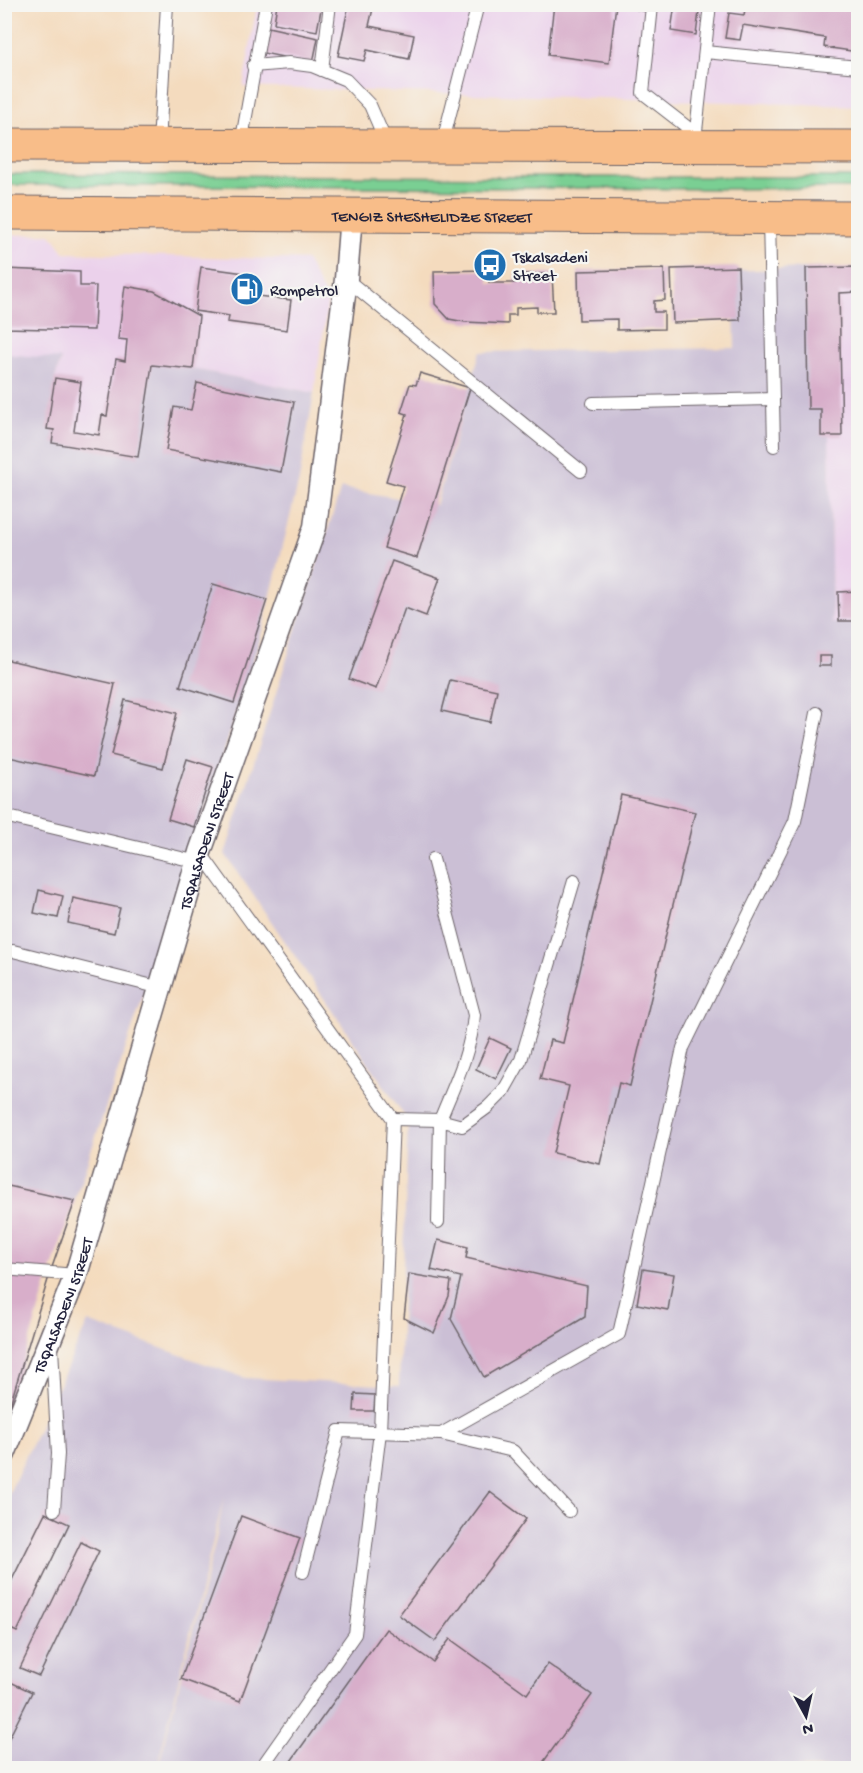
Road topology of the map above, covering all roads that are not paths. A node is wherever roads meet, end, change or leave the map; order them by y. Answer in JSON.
{"nodes":[{"id":1,"x":167,"y":4,"type":"edge"},
{"id":2,"x":266,"y":4,"type":"edge"},
{"id":3,"x":330,"y":4,"type":"edge"},
{"id":4,"x":478,"y":4,"type":"edge"},
{"id":5,"x":640,"y":4,"type":"edge"},
{"id":6,"x":710,"y":4,"type":"edge"},
{"id":7,"x":705,"y":52,"type":"junction"},
{"id":8,"x":254,"y":66,"type":"junction"},
{"id":9,"x":858,"y":67,"type":"edge"},
{"id":10,"x":322,"y":70,"type":"junction"},
{"id":11,"x":695,"y":140,"type":"junction"},
{"id":12,"x":4,"y":145,"type":"edge"},
{"id":13,"x":159,"y":145,"type":"junction"},
{"id":14,"x":241,"y":146,"type":"junction"},
{"id":15,"x":388,"y":146,"type":"junction"},
{"id":16,"x":442,"y":146,"type":"junction"},
{"id":17,"x":858,"y":147,"type":"edge"},
{"id":18,"x":4,"y":213,"type":"edge"},
{"id":19,"x":351,"y":215,"type":"junction"},
{"id":20,"x":769,"y":218,"type":"junction"},
{"id":21,"x":858,"y":218,"type":"edge"},
{"id":22,"x":346,"y":279,"type":"junction"},
{"id":23,"x":772,"y":399,"type":"junction"},
{"id":24,"x":593,"y":403,"type":"dead end"},
{"id":25,"x":774,"y":446,"type":"dead end"},
{"id":26,"x":581,"y":471,"type":"dead end"},
{"id":27,"x":817,"y":713,"type":"dead end"},
{"id":28,"x":4,"y":816,"type":"edge"},
{"id":29,"x":199,"y":857,"type":"junction"},
{"id":30,"x":433,"y":859,"type":"dead end"},
{"id":31,"x":574,"y":881,"type":"dead end"},
{"id":32,"x":13,"y":951,"type":"dead end"},
{"id":33,"x":161,"y":988,"type":"junction"},
{"id":34,"x":393,"y":1119,"type":"junction"},
{"id":35,"x":440,"y":1120,"type":"junction"},
{"id":36,"x":438,"y":1222,"type":"dead end"},
{"id":37,"x":4,"y":1269,"type":"edge"},
{"id":38,"x":76,"y":1275,"type":"junction"},
{"id":39,"x":51,"y":1338,"type":"junction"},
{"id":40,"x":380,"y":1432,"type":"junction"},
{"id":41,"x":441,"y":1434,"type":"junction"},
{"id":42,"x":4,"y":1454,"type":"edge"},
{"id":43,"x":54,"y":1510,"type":"dead end"},
{"id":44,"x":569,"y":1511,"type":"dead end"},
{"id":45,"x":303,"y":1572,"type":"dead end"},
{"id":46,"x":261,"y":1768,"type":"edge"}],
"edges":[{"from":1,"to":13,"type":"lane"},
{"from":2,"to":8,"type":"lane"},
{"from":3,"to":10,"type":"lane"},
{"from":4,"to":16,"type":"lane"},
{"from":5,"to":11,"type":"lane"},
{"from":6,"to":7,"type":"lane"},
{"from":7,"to":9,"type":"lane"},
{"from":7,"to":11,"type":"lane"},
{"from":8,"to":10,"type":"lane"},
{"from":8,"to":14,"type":"lane"},
{"from":10,"to":15,"type":"lane"},
{"from":11,"to":16,"type":"main road"},
{"from":11,"to":17,"type":"main road"},
{"from":12,"to":13,"type":"main road"},
{"from":13,"to":14,"type":"main road"},
{"from":14,"to":15,"type":"main road"},
{"from":15,"to":16,"type":"main road"},
{"from":18,"to":19,"type":"main road","name":"TENGIZ SHESHELIDZE STREET"},
{"from":19,"to":20,"type":"main road","name":"TENGIZ SHESHELIDZE STREET"},
{"from":19,"to":22,"type":"street","name":"TSQALSADENI STREET"},
{"from":20,"to":21,"type":"main road","name":"TENGIZ SHESHELIDZE STREET"},
{"from":20,"to":23,"type":"lane"},
{"from":22,"to":26,"type":"lane"},
{"from":22,"to":29,"type":"street","name":"TSQALSADENI STREET"},
{"from":23,"to":24,"type":"lane"},
{"from":23,"to":25,"type":"lane"},
{"from":27,"to":41,"type":"lane"},
{"from":28,"to":29,"type":"lane"},
{"from":29,"to":33,"type":"street","name":"TSQALSADENI STREET"},
{"from":29,"to":34,"type":"lane"},
{"from":30,"to":35,"type":"lane"},
{"from":31,"to":35,"type":"lane"},
{"from":32,"to":33,"type":"lane"},
{"from":33,"to":38,"type":"street","name":"TSQALSADENI STREET"},
{"from":34,"to":35,"type":"lane"},
{"from":34,"to":40,"type":"lane"},
{"from":35,"to":36,"type":"lane"},
{"from":37,"to":38,"type":"lane"},
{"from":38,"to":39,"type":"street","name":"TSQALSADENI STREET"},
{"from":39,"to":42,"type":"street","name":"TSQALSADENI STREET"},
{"from":39,"to":43,"type":"lane"},
{"from":40,"to":41,"type":"lane"},
{"from":40,"to":45,"type":"lane"},
{"from":40,"to":46,"type":"lane"},
{"from":41,"to":44,"type":"lane"}]}
